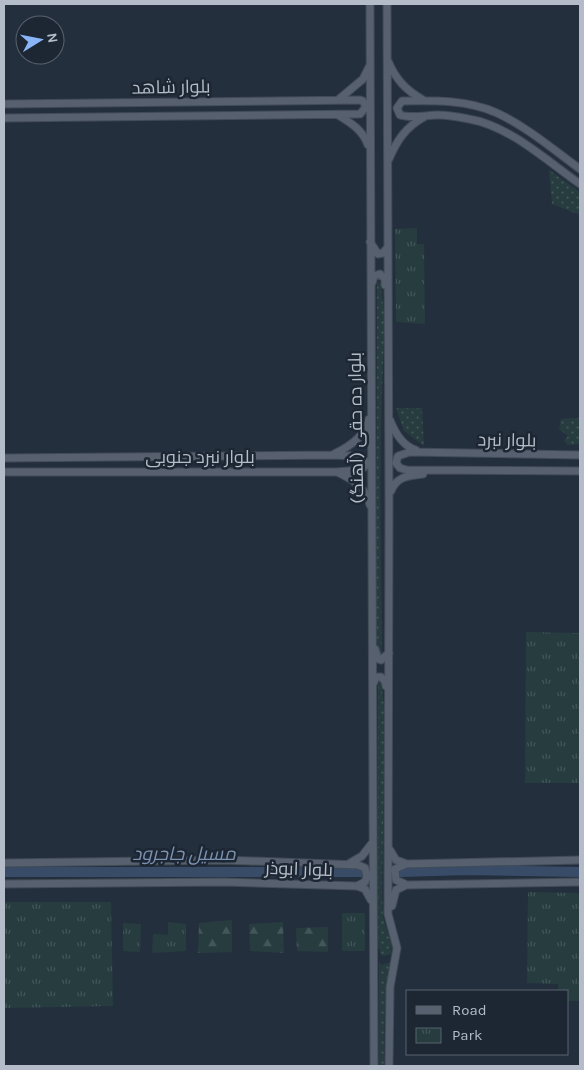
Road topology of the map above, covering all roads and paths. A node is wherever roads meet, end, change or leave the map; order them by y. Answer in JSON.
{"nodes":[{"id":1,"x":370,"y":4,"type":"edge"},
{"id":2,"x":387,"y":4,"type":"edge"},
{"id":3,"x":386,"y":57,"type":"junction"},
{"id":4,"x":370,"y":65,"type":"junction"},
{"id":5,"x":338,"y":100,"type":"junction"},
{"id":6,"x":426,"y":101,"type":"junction"},
{"id":7,"x":190,"y":102,"type":"junction"},
{"id":8,"x":4,"y":104,"type":"edge"},
{"id":9,"x":337,"y":115,"type":"junction"},
{"id":10,"x":191,"y":116,"type":"junction"},
{"id":11,"x":426,"y":116,"type":"junction"},
{"id":12,"x":4,"y":118,"type":"edge"},
{"id":13,"x":370,"y":151,"type":"junction"},
{"id":14,"x":387,"y":164,"type":"junction"},
{"id":15,"x":580,"y":169,"type":"edge"},
{"id":16,"x":580,"y":184,"type":"edge"},
{"id":17,"x":370,"y":241,"type":"junction"},
{"id":18,"x":388,"y":247,"type":"junction"},
{"id":19,"x":370,"y":289,"type":"junction"},
{"id":20,"x":388,"y":308,"type":"junction"},
{"id":21,"x":388,"y":404,"type":"junction"},
{"id":22,"x":371,"y":412,"type":"junction"},
{"id":23,"x":434,"y":454,"type":"junction"},
{"id":24,"x":332,"y":455,"type":"junction"},
{"id":25,"x":580,"y":456,"type":"edge"},
{"id":26,"x":4,"y":458,"type":"edge"},
{"id":27,"x":441,"y":471,"type":"junction"},
{"id":28,"x":580,"y":471,"type":"edge"},
{"id":29,"x":4,"y":472,"type":"edge"},
{"id":30,"x":336,"y":472,"type":"junction"},
{"id":31,"x":389,"y":504,"type":"junction"},
{"id":32,"x":372,"y":515,"type":"junction"},
{"id":33,"x":372,"y":631,"type":"junction"},
{"id":34,"x":390,"y":653,"type":"junction"},
{"id":35,"x":372,"y":684,"type":"junction"},
{"id":36,"x":388,"y":702,"type":"junction"},
{"id":37,"x":373,"y":842,"type":"junction"},
{"id":38,"x":388,"y":842,"type":"junction"},
{"id":39,"x":580,"y":860,"type":"edge"},
{"id":40,"x":4,"y":863,"type":"edge"},
{"id":41,"x":348,"y":864,"type":"junction"},
{"id":42,"x":406,"y":864,"type":"junction"},
{"id":43,"x":580,"y":882,"type":"edge"},
{"id":44,"x":4,"y":884,"type":"edge"},
{"id":45,"x":406,"y":885,"type":"junction"},
{"id":46,"x":357,"y":886,"type":"junction"},
{"id":47,"x":373,"y":905,"type":"junction"},
{"id":48,"x":392,"y":926,"type":"junction"},
{"id":49,"x":374,"y":1066,"type":"edge"},
{"id":50,"x":389,"y":1066,"type":"edge"}],
"edges":[{"from":1,"to":4,"type":"main road","name":"بلوار ده حقی (آهنگ)"},
{"from":2,"to":3,"type":"main road","name":"بلوار ده حقی (آهنگ)"},
{"from":3,"to":6,"type":"main road"},
{"from":3,"to":14,"type":"main road","name":"بلوار ده حقی (آهنگ)"},
{"from":4,"to":5,"type":"main road"},
{"from":4,"to":13,"type":"main road","name":"بلوار ده حقی (آهنگ)"},
{"from":5,"to":7,"type":"main road","name":"بلوار شاهد"},
{"from":5,"to":9,"type":"main road","name":"بلوار شاهد"},
{"from":6,"to":11,"type":"main road"},
{"from":6,"to":15,"type":"main road"},
{"from":7,"to":8,"type":"main road","name":"بلوار شاهد"},
{"from":7,"to":10,"type":"main road"},
{"from":9,"to":10,"type":"main road","name":"بلوار شاهد"},
{"from":9,"to":13,"type":"main road"},
{"from":10,"to":12,"type":"main road","name":"بلوار شاهد"},
{"from":11,"to":14,"type":"main road"},
{"from":11,"to":16,"type":"main road"},
{"from":13,"to":17,"type":"main road","name":"بلوار ده حقی (آهنگ)"},
{"from":14,"to":18,"type":"main road","name":"بلوار ده حقی (آهنگ)"},
{"from":17,"to":18,"type":"main road"},
{"from":17,"to":19,"type":"main road","name":"بلوار ده حقی (آهنگ)"},
{"from":18,"to":20,"type":"main road","name":"بلوار ده حقی (آهنگ)"},
{"from":19,"to":20,"type":"main road"},
{"from":19,"to":22,"type":"main road","name":"بلوار ده حقی (آهنگ)"},
{"from":20,"to":21,"type":"main road","name":"بلوار ده حقی (آهنگ)"},
{"from":21,"to":23,"type":"main road"},
{"from":21,"to":31,"type":"main road","name":"بلوار ده حقی (آهنگ)"},
{"from":22,"to":24,"type":"main road"},
{"from":22,"to":32,"type":"main road","name":"بلوار ده حقی (آهنگ)"},
{"from":23,"to":25,"type":"main road","name":"بلوار نبرد"},
{"from":23,"to":27,"type":"main road"},
{"from":24,"to":26,"type":"main road","name":"بلوار نبرد جنوبی"},
{"from":24,"to":30,"type":"main road","name":"بلوار نبرد جنوبی"},
{"from":27,"to":28,"type":"main road","name":"بلوار نبرد"},
{"from":27,"to":31,"type":"main road"},
{"from":29,"to":30,"type":"main road","name":"بلوار نبرد جنوبی"},
{"from":30,"to":32,"type":"main road"},
{"from":31,"to":34,"type":"main road","name":"بلوار ده حقی (آهنگ)"},
{"from":32,"to":33,"type":"main road","name":"بلوار ده حقی (آهنگ)"},
{"from":33,"to":34,"type":"main road"},
{"from":33,"to":35,"type":"main road","name":"بلوار ده حقی (آهنگ)"},
{"from":34,"to":36,"type":"main road","name":"بلوار ده حقی (آهنگ)"},
{"from":35,"to":36,"type":"main road"},
{"from":35,"to":37,"type":"main road","name":"بلوار ده حقی (آهنگ)"},
{"from":36,"to":38,"type":"main road","name":"بلوار ده حقی (آهنگ)"},
{"from":37,"to":41,"type":"main road"},
{"from":37,"to":47,"type":"main road","name":"بلوار ده حقی (آهنگ)"},
{"from":38,"to":42,"type":"main road"},
{"from":38,"to":48,"type":"main road","name":"بلوار ده حقی (آهنگ)"},
{"from":39,"to":42,"type":"main road"},
{"from":40,"to":41,"type":"main road","name":"بلوار ابوذر"},
{"from":41,"to":46,"type":"main road","name":"بلوار ابوذر"},
{"from":42,"to":45,"type":"main road"},
{"from":43,"to":45,"type":"main road"},
{"from":44,"to":46,"type":"main road","name":"بلوار ابوذر"},
{"from":45,"to":48,"type":"main road"},
{"from":46,"to":47,"type":"main road","name":"بلوار ابوذر"},
{"from":47,"to":49,"type":"main road"},
{"from":48,"to":50,"type":"main road"}]}
